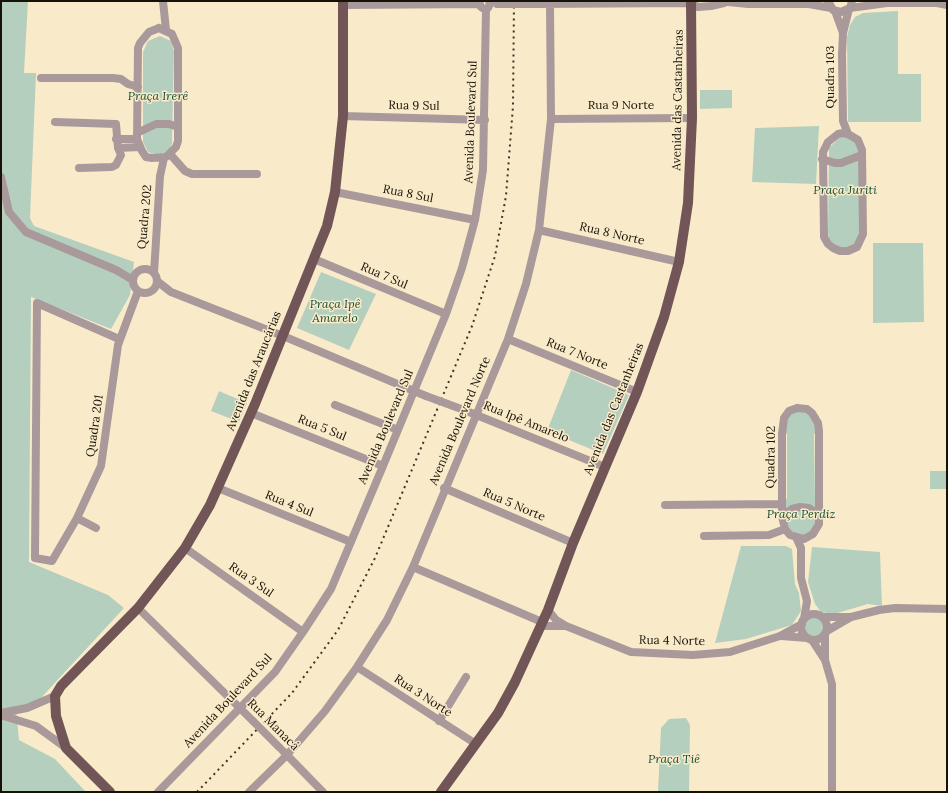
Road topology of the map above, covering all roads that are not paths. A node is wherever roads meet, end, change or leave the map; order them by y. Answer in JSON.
{"nodes":[{"id":1,"x":163,"y":1,"type":"edge"},
{"id":2,"x":606,"y":2,"type":"edge"},
{"id":3,"x":692,"y":2,"type":"edge"},
{"id":4,"x":720,"y":2,"type":"edge"},
{"id":5,"x":812,"y":2,"type":"edge"},
{"id":6,"x":940,"y":2,"type":"edge"},
{"id":7,"x":343,"y":3,"type":"edge"},
{"id":8,"x":868,"y":3,"type":"edge"},
{"id":9,"x":487,"y":4,"type":"edge"},
{"id":10,"x":550,"y":5,"type":"junction"},
{"id":11,"x":947,"y":5,"type":"edge"},
{"id":12,"x":850,"y":6,"type":"edge"},
{"id":13,"x":832,"y":7,"type":"edge"},
{"id":14,"x":166,"y":30,"type":"junction"},
{"id":15,"x":844,"y":33,"type":"junction"},
{"id":16,"x":41,"y":78,"type":"dead end"},
{"id":17,"x":138,"y":87,"type":"junction"},
{"id":18,"x":342,"y":116,"type":"junction"},
{"id":19,"x":692,"y":118,"type":"junction"},
{"id":20,"x":551,"y":119,"type":"junction"},
{"id":21,"x":485,"y":120,"type":"junction"},
{"id":22,"x":843,"y":121,"type":"junction"},
{"id":23,"x":56,"y":122,"type":"dead end"},
{"id":24,"x":178,"y":127,"type":"junction"},
{"id":25,"x":838,"y":134,"type":"junction"},
{"id":26,"x":848,"y":134,"type":"junction"},
{"id":27,"x":116,"y":139,"type":"junction"},
{"id":28,"x":138,"y":140,"type":"junction"},
{"id":29,"x":118,"y":148,"type":"junction"},
{"id":30,"x":862,"y":155,"type":"junction"},
{"id":31,"x":167,"y":156,"type":"junction"},
{"id":32,"x":152,"y":158,"type":"junction"},
{"id":33,"x":822,"y":159,"type":"junction"},
{"id":34,"x":79,"y":168,"type":"dead end"},
{"id":35,"x":257,"y":174,"type":"dead end"},
{"id":36,"x":160,"y":176,"type":"junction"},
{"id":37,"x":1,"y":177,"type":"edge"},
{"id":38,"x":335,"y":192,"type":"junction"},
{"id":39,"x":475,"y":220,"type":"junction"},
{"id":40,"x":539,"y":230,"type":"junction"},
{"id":41,"x":314,"y":259,"type":"junction"},
{"id":42,"x":679,"y":262,"type":"junction"},
{"id":43,"x":153,"y":274,"type":"junction"},
{"id":44,"x":134,"y":276,"type":"junction"},
{"id":45,"x":138,"y":291,"type":"junction"},
{"id":46,"x":149,"y":292,"type":"junction"},
{"id":47,"x":171,"y":292,"type":"junction"},
{"id":48,"x":129,"y":313,"type":"junction"},
{"id":49,"x":446,"y":314,"type":"junction"},
{"id":50,"x":283,"y":336,"type":"junction"},
{"id":51,"x":119,"y":339,"type":"junction"},
{"id":52,"x":508,"y":339,"type":"junction"},
{"id":53,"x":414,"y":391,"type":"junction"},
{"id":54,"x":637,"y":392,"type":"junction"},
{"id":55,"x":335,"y":405,"type":"dead end"},
{"id":56,"x":251,"y":413,"type":"junction"},
{"id":57,"x":476,"y":415,"type":"junction"},
{"id":58,"x":398,"y":430,"type":"junction"},
{"id":59,"x":383,"y":466,"type":"junction"},
{"id":60,"x":606,"y":467,"type":"junction"},
{"id":61,"x":218,"y":488,"type":"junction"},
{"id":62,"x":444,"y":488,"type":"junction"},
{"id":63,"x":782,"y":504,"type":"junction"},
{"id":64,"x":665,"y":505,"type":"dead end"},
{"id":65,"x":782,"y":516,"type":"junction"},
{"id":66,"x":820,"y":516,"type":"junction"},
{"id":67,"x":77,"y":518,"type":"junction"},
{"id":68,"x":96,"y":528,"type":"dead end"},
{"id":69,"x":785,"y":529,"type":"junction"},
{"id":70,"x":704,"y":536,"type":"dead end"},
{"id":71,"x":800,"y":538,"type":"junction"},
{"id":72,"x":351,"y":542,"type":"junction"},
{"id":73,"x":573,"y":543,"type":"junction"},
{"id":74,"x":185,"y":548,"type":"junction"},
{"id":75,"x":413,"y":567,"type":"junction"},
{"id":76,"x":807,"y":601,"type":"junction"},
{"id":77,"x":138,"y":608,"type":"junction"},
{"id":78,"x":947,"y":609,"type":"edge"},
{"id":79,"x":548,"y":610,"type":"junction"},
{"id":80,"x":821,"y":616,"type":"junction"},
{"id":81,"x":851,"y":617,"type":"junction"},
{"id":82,"x":803,"y":621,"type":"junction"},
{"id":83,"x":542,"y":624,"type":"junction"},
{"id":84,"x":566,"y":626,"type":"junction"},
{"id":85,"x":303,"y":632,"type":"junction"},
{"id":86,"x":826,"y":633,"type":"junction"},
{"id":87,"x":780,"y":636,"type":"junction"},
{"id":88,"x":809,"y":639,"type":"junction"},
{"id":89,"x":825,"y":660,"type":"junction"},
{"id":90,"x":357,"y":667,"type":"junction"},
{"id":91,"x":466,"y":677,"type":"dead end"},
{"id":92,"x":55,"y":696,"type":"junction"},
{"id":93,"x":240,"y":708,"type":"junction"},
{"id":94,"x":1,"y":714,"type":"edge"},
{"id":95,"x":439,"y":721,"type":"junction"},
{"id":96,"x":476,"y":744,"type":"junction"},
{"id":97,"x":66,"y":748,"type":"junction"},
{"id":98,"x":287,"y":755,"type":"junction"},
{"id":99,"x":110,"y":792,"type":"edge"},
{"id":100,"x":158,"y":792,"type":"edge"},
{"id":101,"x":250,"y":792,"type":"edge"},
{"id":102,"x":323,"y":792,"type":"edge"},
{"id":103,"x":441,"y":792,"type":"edge"},
{"id":104,"x":832,"y":792,"type":"edge"}],
"edges":[{"from":1,"to":14,"type":"street"},
{"from":2,"to":3,"type":"street"},
{"from":2,"to":10,"type":"street"},
{"from":3,"to":4,"type":"street"},
{"from":3,"to":19,"type":"main road","name":"Avenida das Castanheiras"},
{"from":4,"to":5,"type":"street"},
{"from":5,"to":13,"type":"street"},
{"from":6,"to":8,"type":"street"},
{"from":6,"to":11,"type":"street"},
{"from":7,"to":9,"type":"street"},
{"from":7,"to":18,"type":"main road","name":"Avenida das Araucárias"},
{"from":8,"to":12,"type":"street"},
{"from":9,"to":10,"type":"street","bridge":true},
{"from":9,"to":21,"type":"street","name":"Avenida Boulevard Sul"},
{"from":10,"to":20,"type":"street","name":"Avenida Boulevard Norte"},
{"from":12,"to":13,"type":"street"},
{"from":12,"to":15,"type":"street","name":"Quadra 103"},
{"from":13,"to":15,"type":"street","name":"Quadra 103"},
{"from":14,"to":17,"type":"street"},
{"from":14,"to":24,"type":"street","name":"Quadra 202"},
{"from":15,"to":22,"type":"street","name":"Quadra 103"},
{"from":16,"to":17,"type":"street"},
{"from":17,"to":28,"type":"street"},
{"from":18,"to":21,"type":"street","name":"Rua 9 Sul"},
{"from":18,"to":38,"type":"main road","name":"Avenida das Araucárias"},
{"from":19,"to":20,"type":"street","name":"Rua 9 Norte"},
{"from":19,"to":42,"type":"main road","name":"Avenida das Castanheiras"},
{"from":20,"to":40,"type":"street","name":"Avenida Boulevard Norte"},
{"from":21,"to":39,"type":"street","name":"Avenida Boulevard Sul"},
{"from":22,"to":25,"type":"street","name":"Quadra 103"},
{"from":22,"to":26,"type":"street","name":"Quadra 103"},
{"from":23,"to":27,"type":"street"},
{"from":24,"to":28,"type":"street"},
{"from":24,"to":31,"type":"street","name":"Quadra 202"},
{"from":25,"to":26,"type":"street"},
{"from":25,"to":33,"type":"street","name":"Quadra 103"},
{"from":26,"to":30,"type":"street","name":"Quadra 103"},
{"from":27,"to":28,"type":"street"},
{"from":27,"to":29,"type":"street"},
{"from":28,"to":29,"type":"street"},
{"from":28,"to":32,"type":"street","name":"Quadra 202"},
{"from":29,"to":34,"type":"street"},
{"from":30,"to":33,"type":"street"},
{"from":30,"to":33,"type":"street","name":"Quadra 103"},
{"from":31,"to":32,"type":"street"},
{"from":31,"to":35,"type":"street"},
{"from":31,"to":36,"type":"street","name":"Quadra 202"},
{"from":32,"to":36,"type":"street","name":"Quadra 202"},
{"from":36,"to":43,"type":"street","name":"Quadra 202"},
{"from":37,"to":44,"type":"street"},
{"from":38,"to":39,"type":"street","name":"Rua 8 Sul"},
{"from":38,"to":41,"type":"main road","name":"Avenida das Araucárias"},
{"from":39,"to":49,"type":"street","name":"Avenida Boulevard Sul"},
{"from":40,"to":42,"type":"street","name":"Rua 8 Norte"},
{"from":40,"to":52,"type":"street","name":"Avenida Boulevard Norte"},
{"from":41,"to":49,"type":"street","name":"Rua 7 Sul"},
{"from":41,"to":50,"type":"main road","name":"Avenida das Araucárias"},
{"from":42,"to":54,"type":"main road","name":"Avenida das Castanheiras"},
{"from":43,"to":44,"type":"street"},
{"from":43,"to":46,"type":"street","name":"Quadra 202"},
{"from":43,"to":47,"type":"street","name":"Rua Ipê Amarelo"},
{"from":44,"to":45,"type":"street"},
{"from":45,"to":46,"type":"street","name":"Rua Ipê Amarelo"},
{"from":45,"to":48,"type":"street","name":"Quadra 201"},
{"from":46,"to":47,"type":"street","name":"Rua Ipê Amarelo"},
{"from":46,"to":48,"type":"street","name":"Quadra 201"},
{"from":47,"to":50,"type":"street","name":"Rua Ipê Amarelo"},
{"from":48,"to":51,"type":"street","name":"Quadra 201"},
{"from":49,"to":53,"type":"street","name":"Avenida Boulevard Sul"},
{"from":50,"to":53,"type":"street","name":"Rua Ipê Amarelo"},
{"from":50,"to":56,"type":"main road","name":"Avenida das Araucárias"},
{"from":51,"to":67,"type":"street","name":"Quadra 201"},
{"from":51,"to":67,"type":"street","name":"Quadra 201"},
{"from":52,"to":54,"type":"street","name":"Rua 7 Norte"},
{"from":52,"to":57,"type":"street","name":"Avenida Boulevard Norte"},
{"from":53,"to":57,"type":"street","name":"Rua Ipê Amarelo","bridge":true},
{"from":53,"to":58,"type":"street","name":"Avenida Boulevard Sul"},
{"from":54,"to":60,"type":"main road","name":"Avenida das Castanheiras"},
{"from":55,"to":58,"type":"street"},
{"from":56,"to":59,"type":"street","name":"Rua 5 Sul"},
{"from":56,"to":61,"type":"main road","name":"Avenida das Araucárias"},
{"from":57,"to":60,"type":"street","name":"Rua Ipê Amarelo"},
{"from":57,"to":62,"type":"street","name":"Avenida Boulevard Norte"},
{"from":58,"to":59,"type":"street","name":"Avenida Boulevard Sul"},
{"from":59,"to":72,"type":"street","name":"Avenida Boulevard Sul"},
{"from":60,"to":73,"type":"main road","name":"Avenida das Castanheiras"},
{"from":61,"to":72,"type":"street","name":"Rua 4 Sul"},
{"from":61,"to":74,"type":"main road","name":"Avenida das Araucárias"},
{"from":62,"to":73,"type":"street","name":"Rua 5 Norte"},
{"from":62,"to":75,"type":"street","name":"Avenida Boulevard Norte"},
{"from":63,"to":64,"type":"street"},
{"from":63,"to":65,"type":"street","name":"Quadra 102"},
{"from":63,"to":66,"type":"street","name":"Quadra 102"},
{"from":65,"to":66,"type":"street"},
{"from":65,"to":69,"type":"street","name":"Quadra 102"},
{"from":66,"to":71,"type":"street","name":"Quadra 102"},
{"from":67,"to":68,"type":"street"},
{"from":69,"to":70,"type":"street"},
{"from":69,"to":71,"type":"street"},
{"from":71,"to":76,"type":"street"},
{"from":72,"to":85,"type":"street","name":"Avenida Boulevard Sul"},
{"from":73,"to":79,"type":"main road","name":"Avenida das Castanheiras"},
{"from":74,"to":77,"type":"main road","name":"Avenida das Araucárias"},
{"from":74,"to":85,"type":"street","name":"Rua 3 Sul"},
{"from":75,"to":83,"type":"street","name":"Rua 4 Norte"},
{"from":75,"to":90,"type":"street","name":"Avenida Boulevard Norte"},
{"from":76,"to":80,"type":"street"},
{"from":76,"to":82,"type":"street"},
{"from":77,"to":92,"type":"main road","name":"Avenida das Araucárias"},
{"from":77,"to":93,"type":"street","name":"Rua Manacá"},
{"from":78,"to":81,"type":"street"},
{"from":79,"to":83,"type":"main road","name":"Avenida das Castanheiras"},
{"from":79,"to":84,"type":"street","name":"Rua 4 Norte"},
{"from":80,"to":81,"type":"street"},
{"from":80,"to":82,"type":"street"},
{"from":80,"to":86,"type":"street"},
{"from":81,"to":86,"type":"street"},
{"from":82,"to":87,"type":"street","name":"Rua 4 Norte"},
{"from":82,"to":88,"type":"street"},
{"from":83,"to":84,"type":"street","name":"Rua 4 Norte"},
{"from":83,"to":96,"type":"main road","name":"Avenida das Castanheiras"},
{"from":84,"to":87,"type":"street","name":"Rua 4 Norte"},
{"from":85,"to":93,"type":"street","name":"Avenida Boulevard Sul"},
{"from":86,"to":88,"type":"street"},
{"from":86,"to":89,"type":"street"},
{"from":87,"to":88,"type":"street","name":"Rua 4 Norte"},
{"from":88,"to":89,"type":"street"},
{"from":89,"to":104,"type":"street"},
{"from":90,"to":95,"type":"street","name":"Rua 3 Norte"},
{"from":90,"to":98,"type":"street","name":"Avenida Boulevard Norte"},
{"from":91,"to":95,"type":"street"},
{"from":92,"to":94,"type":"street"},
{"from":92,"to":97,"type":"main road"},
{"from":93,"to":98,"type":"street","name":"Rua Manacá","bridge":true},
{"from":93,"to":100,"type":"street","name":"Avenida Boulevard Sul"},
{"from":94,"to":97,"type":"street"},
{"from":95,"to":96,"type":"street","name":"Rua 3 Norte"},
{"from":96,"to":103,"type":"main road","name":"Avenida das Castanheiras"},
{"from":97,"to":99,"type":"main road"},
{"from":98,"to":101,"type":"street","name":"Avenida Boulevard Norte"},
{"from":98,"to":102,"type":"street","name":"Rua Manacá"}]}
